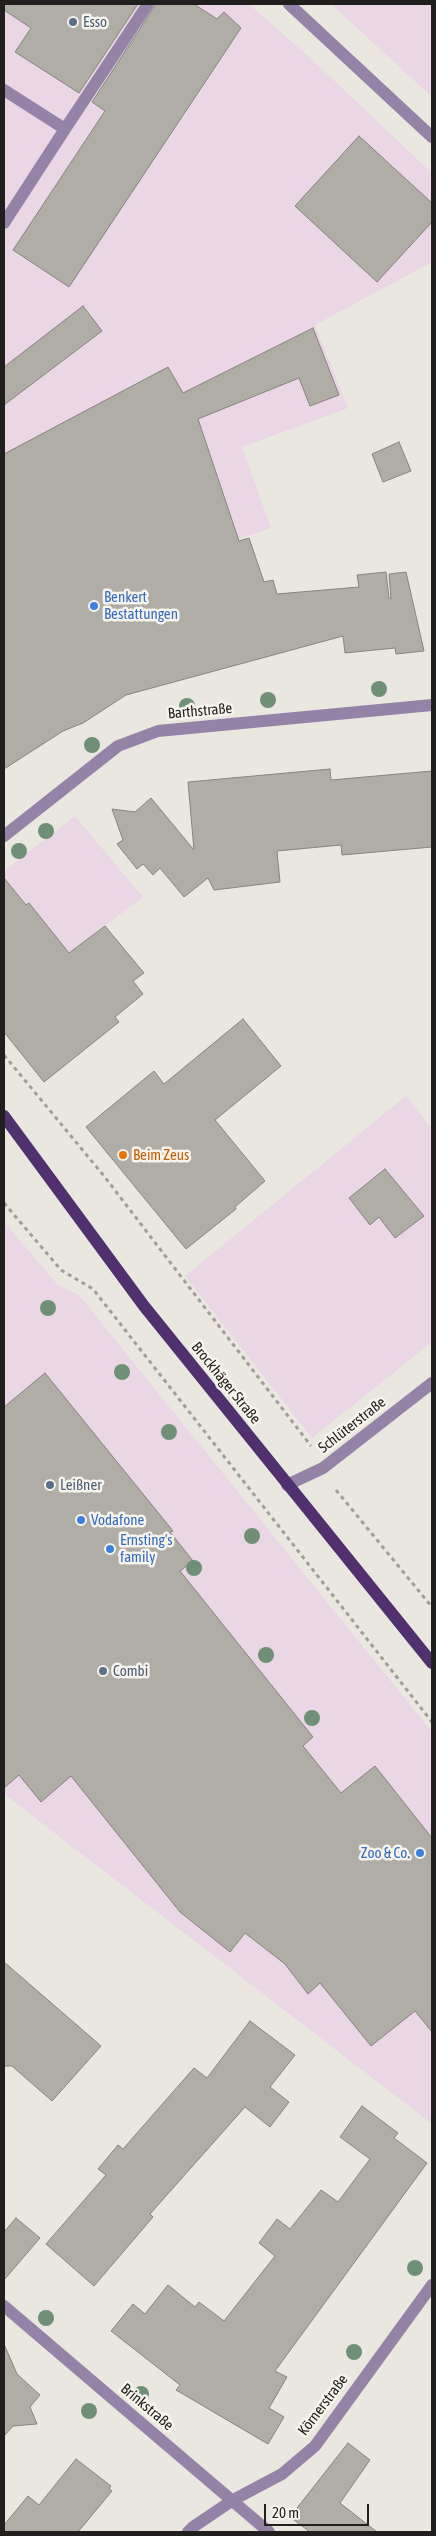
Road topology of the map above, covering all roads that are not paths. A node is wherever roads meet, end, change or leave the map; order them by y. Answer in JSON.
{"nodes":[{"id":1,"x":148,"y":4,"type":"edge"},
{"id":2,"x":289,"y":4,"type":"edge"},
{"id":3,"x":4,"y":90,"type":"edge"},
{"id":4,"x":65,"y":129,"type":"junction"},
{"id":5,"x":432,"y":137,"type":"edge"},
{"id":6,"x":4,"y":223,"type":"edge"},
{"id":7,"x":432,"y":705,"type":"edge"},
{"id":8,"x":4,"y":836,"type":"edge"},
{"id":9,"x":4,"y":1116,"type":"edge"},
{"id":10,"x":432,"y":1383,"type":"edge"},
{"id":11,"x":287,"y":1485,"type":"junction"},
{"id":12,"x":432,"y":1663,"type":"edge"},
{"id":13,"x":432,"y":2285,"type":"edge"},
{"id":14,"x":4,"y":2306,"type":"edge"},
{"id":15,"x":233,"y":2500,"type":"junction"},
{"id":16,"x":188,"y":2532,"type":"edge"},
{"id":17,"x":269,"y":2532,"type":"edge"}],
"edges":[{"from":1,"to":4,"type":"street"},
{"from":2,"to":5,"type":"street"},
{"from":3,"to":4,"type":"street"},
{"from":4,"to":6,"type":"street"},
{"from":7,"to":8,"type":"street","name":"Barthstraße"},
{"from":9,"to":11,"type":"main road","name":"Brockhäger Straße"},
{"from":10,"to":11,"type":"street","name":"Schlüterstraße"},
{"from":11,"to":12,"type":"main road","name":"Brockhäger Straße"},
{"from":13,"to":15,"type":"street","name":"Körnerstraße"},
{"from":14,"to":15,"type":"street","name":"Brinkstraße"},
{"from":15,"to":16,"type":"street","name":"Körnerstraße"},
{"from":15,"to":17,"type":"street","name":"Brinkstraße"}]}
